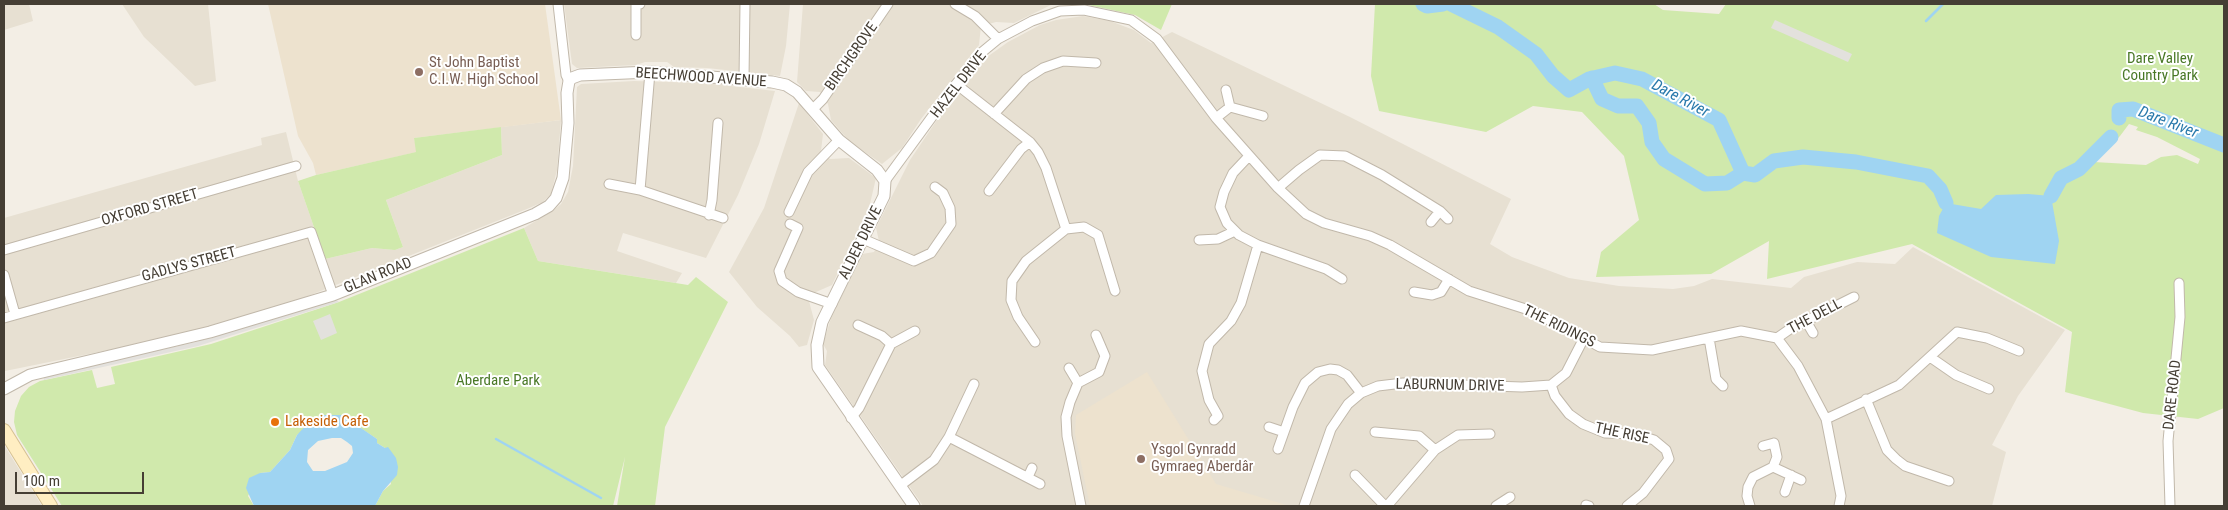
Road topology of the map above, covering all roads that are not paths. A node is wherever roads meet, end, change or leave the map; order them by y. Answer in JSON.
{"nodes":[{"id":1,"x":558,"y":4,"type":"edge"},
{"id":2,"x":640,"y":4,"type":"edge"},
{"id":3,"x":745,"y":4,"type":"edge"},
{"id":4,"x":888,"y":4,"type":"edge"},
{"id":5,"x":955,"y":4,"type":"edge"},
{"id":6,"x":636,"y":35,"type":"dead end"},
{"id":7,"x":998,"y":39,"type":"junction"},
{"id":8,"x":1096,"y":63,"type":"dead end"},
{"id":9,"x":650,"y":72,"type":"junction"},
{"id":10,"x":744,"y":78,"type":"junction"},
{"id":11,"x":569,"y":81,"type":"junction"},
{"id":12,"x":956,"y":84,"type":"junction"},
{"id":13,"x":1226,"y":90,"type":"dead end"},
{"id":14,"x":1230,"y":107,"type":"junction"},
{"id":15,"x":813,"y":109,"type":"junction"},
{"id":16,"x":994,"y":114,"type":"junction"},
{"id":17,"x":1263,"y":116,"type":"dead end"},
{"id":18,"x":1216,"y":118,"type":"junction"},
{"id":19,"x":718,"y":123,"type":"dead end"},
{"id":20,"x":839,"y":140,"type":"junction"},
{"id":21,"x":1030,"y":142,"type":"junction"},
{"id":22,"x":1249,"y":156,"type":"junction"},
{"id":23,"x":296,"y":166,"type":"dead end"},
{"id":24,"x":885,"y":181,"type":"junction"},
{"id":25,"x":609,"y":184,"type":"dead end"},
{"id":26,"x":935,"y":186,"type":"dead end"},
{"id":27,"x":1278,"y":188,"type":"junction"},
{"id":28,"x":640,"y":190,"type":"junction"},
{"id":29,"x":989,"y":191,"type":"dead end"},
{"id":30,"x":1440,"y":211,"type":"junction"},
{"id":31,"x":789,"y":212,"type":"dead end"},
{"id":32,"x":709,"y":215,"type":"junction"},
{"id":33,"x":723,"y":218,"type":"dead end"},
{"id":34,"x":1448,"y":219,"type":"dead end"},
{"id":35,"x":1431,"y":222,"type":"dead end"},
{"id":36,"x":790,"y":224,"type":"dead end"},
{"id":37,"x":1066,"y":229,"type":"junction"},
{"id":38,"x":1235,"y":231,"type":"junction"},
{"id":39,"x":863,"y":239,"type":"junction"},
{"id":40,"x":1199,"y":240,"type":"dead end"},
{"id":41,"x":1258,"y":245,"type":"junction"},
{"id":42,"x":4,"y":250,"type":"edge"},
{"id":43,"x":4,"y":274,"type":"edge"},
{"id":44,"x":1342,"y":279,"type":"dead end"},
{"id":45,"x":1449,"y":279,"type":"junction"},
{"id":46,"x":2179,"y":283,"type":"dead end"},
{"id":47,"x":1115,"y":291,"type":"dead end"},
{"id":48,"x":1414,"y":292,"type":"dead end"},
{"id":49,"x":334,"y":294,"type":"junction"},
{"id":50,"x":1854,"y":297,"type":"dead end"},
{"id":51,"x":832,"y":304,"type":"junction"},
{"id":52,"x":15,"y":314,"type":"junction"},
{"id":53,"x":4,"y":318,"type":"edge"},
{"id":54,"x":1806,"y":321,"type":"junction"},
{"id":55,"x":858,"y":325,"type":"dead end"},
{"id":56,"x":915,"y":331,"type":"dead end"},
{"id":57,"x":1813,"y":333,"type":"dead end"},
{"id":58,"x":1096,"y":335,"type":"dead end"},
{"id":59,"x":1584,"y":338,"type":"junction"},
{"id":60,"x":1709,"y":338,"type":"junction"},
{"id":61,"x":1777,"y":338,"type":"junction"},
{"id":62,"x":1035,"y":342,"type":"dead end"},
{"id":63,"x":891,"y":344,"type":"junction"},
{"id":64,"x":2019,"y":351,"type":"dead end"},
{"id":65,"x":1930,"y":357,"type":"junction"},
{"id":66,"x":1069,"y":368,"type":"dead end"},
{"id":67,"x":974,"y":384,"type":"dead end"},
{"id":68,"x":1078,"y":384,"type":"junction"},
{"id":69,"x":1551,"y":385,"type":"junction"},
{"id":70,"x":1723,"y":386,"type":"dead end"},
{"id":71,"x":4,"y":389,"type":"edge"},
{"id":72,"x":1989,"y":389,"type":"dead end"},
{"id":73,"x":1361,"y":393,"type":"junction"},
{"id":74,"x":1866,"y":399,"type":"junction"},
{"id":75,"x":852,"y":418,"type":"junction"},
{"id":76,"x":1826,"y":419,"type":"junction"},
{"id":77,"x":1214,"y":420,"type":"dead end"},
{"id":78,"x":1269,"y":426,"type":"dead end"},
{"id":79,"x":4,"y":430,"type":"edge"},
{"id":80,"x":1284,"y":432,"type":"junction"},
{"id":81,"x":1375,"y":432,"type":"dead end"},
{"id":82,"x":1490,"y":434,"type":"dead end"},
{"id":83,"x":949,"y":437,"type":"junction"},
{"id":84,"x":1763,"y":446,"type":"dead end"},
{"id":85,"x":1278,"y":449,"type":"dead end"},
{"id":86,"x":1436,"y":450,"type":"junction"},
{"id":87,"x":1773,"y":467,"type":"junction"},
{"id":88,"x":1032,"y":468,"type":"dead end"},
{"id":89,"x":1355,"y":475,"type":"dead end"},
{"id":90,"x":1791,"y":475,"type":"junction"},
{"id":91,"x":1028,"y":478,"type":"junction"},
{"id":92,"x":1801,"y":480,"type":"dead end"},
{"id":93,"x":1949,"y":481,"type":"dead end"},
{"id":94,"x":1040,"y":484,"type":"dead end"},
{"id":95,"x":901,"y":485,"type":"junction"},
{"id":96,"x":1785,"y":492,"type":"dead end"},
{"id":97,"x":1510,"y":497,"type":"dead end"},
{"id":98,"x":51,"y":506,"type":"edge"},
{"id":99,"x":914,"y":506,"type":"edge"},
{"id":100,"x":1081,"y":506,"type":"edge"},
{"id":101,"x":1304,"y":506,"type":"edge"},
{"id":102,"x":1386,"y":506,"type":"edge"},
{"id":103,"x":1496,"y":506,"type":"edge"},
{"id":104,"x":1627,"y":506,"type":"edge"},
{"id":105,"x":1750,"y":506,"type":"edge"},
{"id":106,"x":1839,"y":506,"type":"edge"},
{"id":107,"x":2170,"y":506,"type":"edge"}],
"edges":[{"from":1,"to":11,"type":"street","name":"GLAN ROAD"},
{"from":2,"to":6,"type":"street"},
{"from":3,"to":10,"type":"street"},
{"from":4,"to":15,"type":"street","name":"BIRCHGROVE"},
{"from":5,"to":7,"type":"street"},
{"from":7,"to":12,"type":"street","name":"HAZEL DRIVE"},
{"from":7,"to":18,"type":"street","name":"HAZEL DRIVE"},
{"from":8,"to":16,"type":"street"},
{"from":9,"to":10,"type":"street","name":"BEECHWOOD AVENUE"},
{"from":9,"to":11,"type":"street","name":"BEECHWOOD AVENUE"},
{"from":9,"to":28,"type":"street"},
{"from":10,"to":15,"type":"street","name":"BEECHWOOD AVENUE"},
{"from":11,"to":49,"type":"street","name":"GLAN ROAD"},
{"from":12,"to":16,"type":"street"},
{"from":12,"to":24,"type":"street","name":"HAZEL DRIVE"},
{"from":13,"to":14,"type":"street"},
{"from":14,"to":17,"type":"street"},
{"from":14,"to":18,"type":"street"},
{"from":15,"to":20,"type":"street","name":"BEECHWOOD AVENUE"},
{"from":16,"to":21,"type":"street"},
{"from":18,"to":22,"type":"street","name":"THE RIDINGS"},
{"from":19,"to":32,"type":"street"},
{"from":20,"to":24,"type":"street","name":"BEECHWOOD AVENUE"},
{"from":20,"to":31,"type":"street"},
{"from":21,"to":29,"type":"street"},
{"from":21,"to":37,"type":"street"},
{"from":22,"to":27,"type":"street","name":"THE RIDINGS"},
{"from":22,"to":38,"type":"street"},
{"from":23,"to":42,"type":"street","name":"OXFORD STREET"},
{"from":24,"to":39,"type":"street","name":"ALDER DRIVE"},
{"from":25,"to":28,"type":"street"},
{"from":26,"to":39,"type":"street"},
{"from":27,"to":30,"type":"street"},
{"from":27,"to":45,"type":"street","name":"THE RIDINGS"},
{"from":28,"to":32,"type":"street"},
{"from":30,"to":34,"type":"street"},
{"from":30,"to":35,"type":"street"},
{"from":32,"to":33,"type":"street"},
{"from":36,"to":51,"type":"street"},
{"from":37,"to":47,"type":"street"},
{"from":37,"to":62,"type":"street"},
{"from":38,"to":40,"type":"street"},
{"from":38,"to":41,"type":"street"},
{"from":39,"to":51,"type":"street","name":"ALDER DRIVE"},
{"from":41,"to":44,"type":"street"},
{"from":41,"to":77,"type":"street"},
{"from":43,"to":52,"type":"street"},
{"from":45,"to":48,"type":"street"},
{"from":45,"to":59,"type":"street","name":"THE RIDINGS"},
{"from":46,"to":107,"type":"street","name":"DARE ROAD"},
{"from":49,"to":52,"type":"street","name":"GADLYS STREET"},
{"from":49,"to":71,"type":"street","name":"GLAN ROAD"},
{"from":50,"to":54,"type":"street","name":"THE DELL"},
{"from":51,"to":75,"type":"street"},
{"from":52,"to":53,"type":"street","name":"GADLYS STREET"},
{"from":54,"to":57,"type":"street"},
{"from":54,"to":61,"type":"street","name":"THE DELL"},
{"from":55,"to":63,"type":"street"},
{"from":56,"to":63,"type":"street"},
{"from":58,"to":68,"type":"street"},
{"from":59,"to":60,"type":"street","name":"THE RIDINGS"},
{"from":59,"to":69,"type":"street"},
{"from":60,"to":61,"type":"street","name":"THE RIDINGS"},
{"from":60,"to":70,"type":"street"},
{"from":61,"to":76,"type":"street"},
{"from":63,"to":75,"type":"street"},
{"from":64,"to":65,"type":"street"},
{"from":65,"to":72,"type":"street"},
{"from":65,"to":74,"type":"street"},
{"from":66,"to":68,"type":"street"},
{"from":67,"to":83,"type":"street"},
{"from":68,"to":100,"type":"street"},
{"from":69,"to":73,"type":"street","name":"LABURNUM DRIVE"},
{"from":69,"to":104,"type":"street","name":"THE RISE"},
{"from":73,"to":80,"type":"street"},
{"from":73,"to":101,"type":"street","name":"LABURNUM DRIVE"},
{"from":74,"to":76,"type":"street"},
{"from":74,"to":93,"type":"street"},
{"from":75,"to":95,"type":"street"},
{"from":76,"to":106,"type":"street"},
{"from":78,"to":80,"type":"street"},
{"from":79,"to":98,"type":"main road"},
{"from":80,"to":85,"type":"street"},
{"from":81,"to":86,"type":"street"},
{"from":82,"to":86,"type":"street"},
{"from":83,"to":91,"type":"street"},
{"from":83,"to":95,"type":"street"},
{"from":84,"to":87,"type":"street"},
{"from":86,"to":102,"type":"street"},
{"from":87,"to":90,"type":"street"},
{"from":87,"to":105,"type":"street"},
{"from":88,"to":91,"type":"street"},
{"from":89,"to":102,"type":"street"},
{"from":90,"to":92,"type":"street"},
{"from":90,"to":96,"type":"street"},
{"from":91,"to":94,"type":"street"},
{"from":95,"to":99,"type":"street"},
{"from":97,"to":103,"type":"street"}]}
